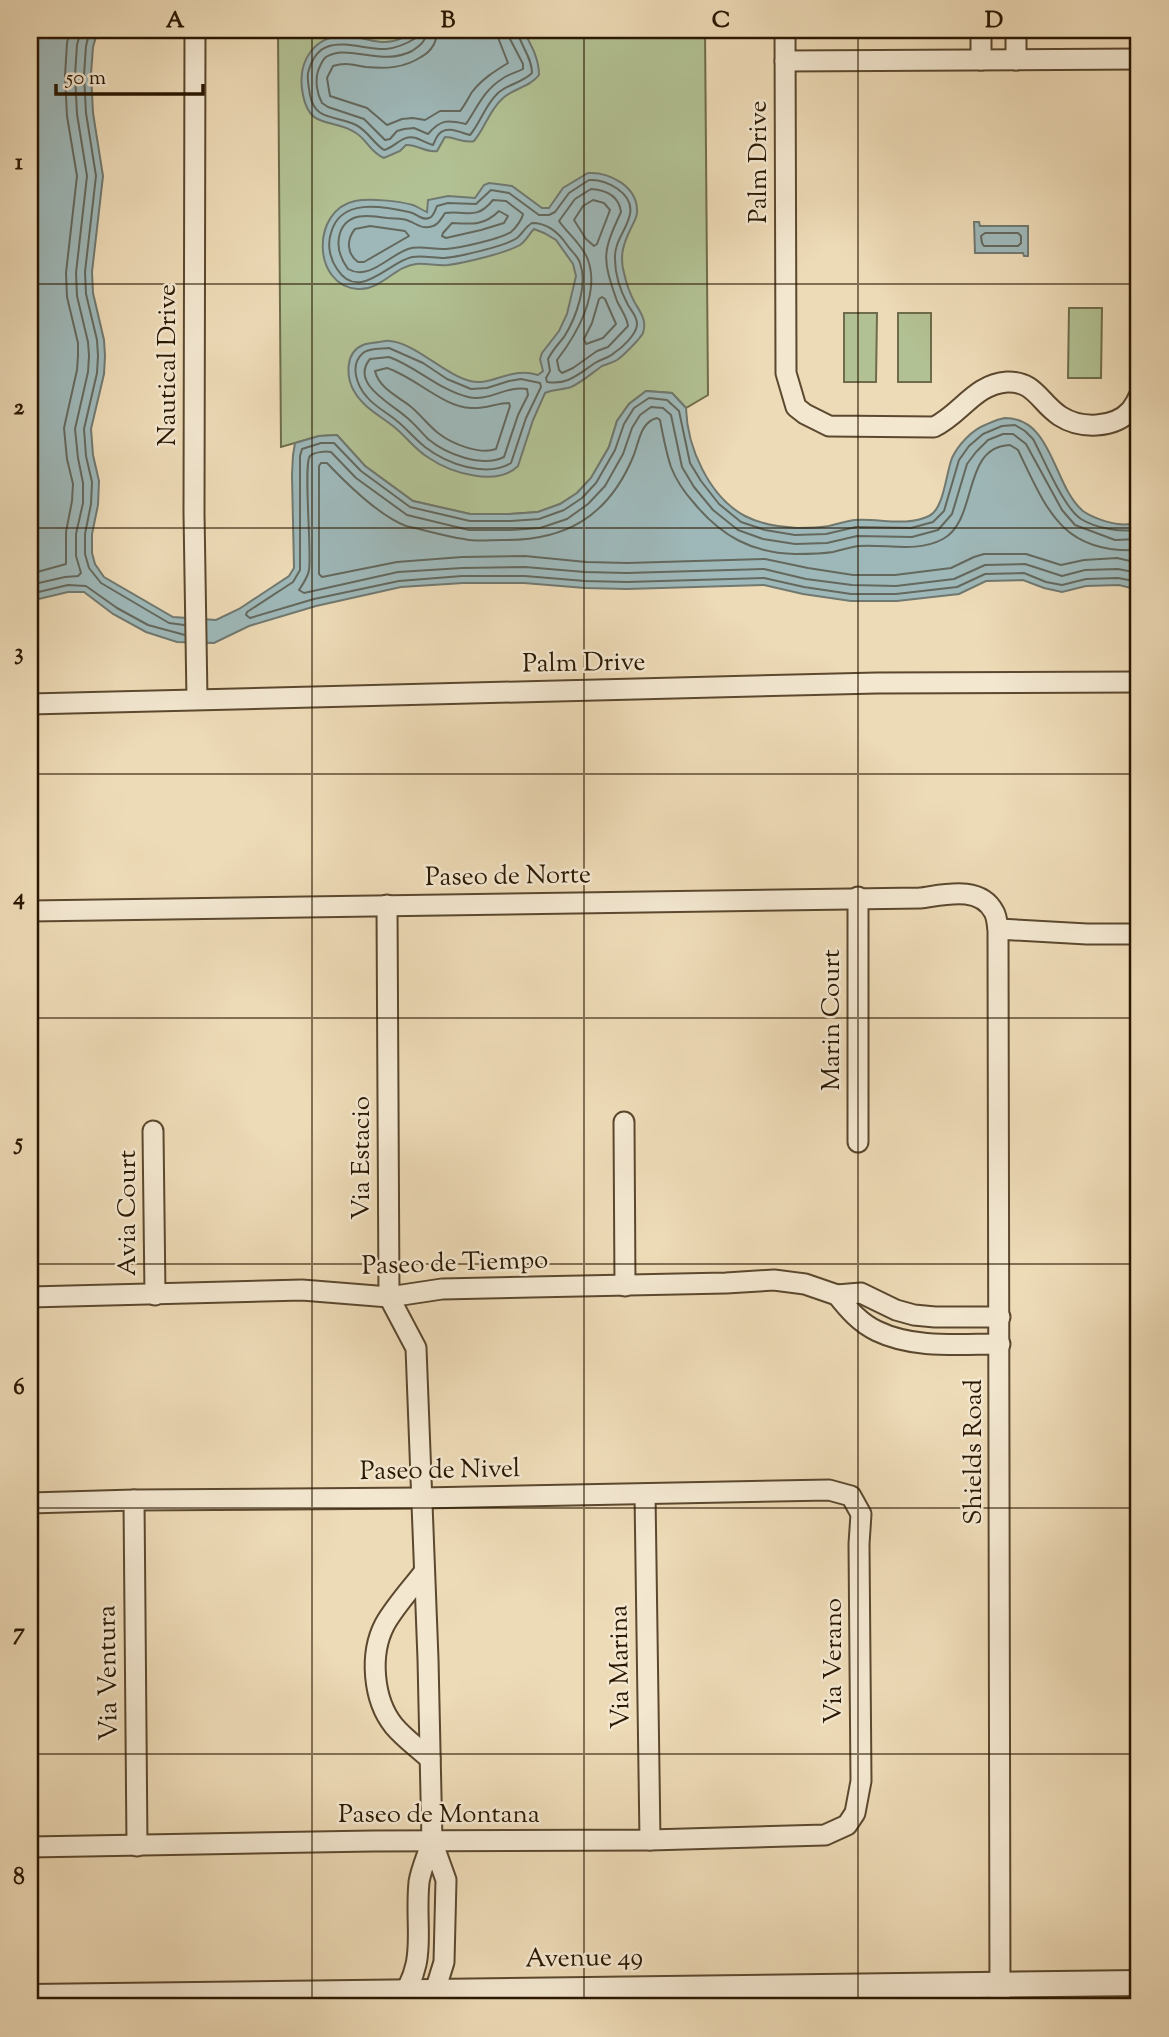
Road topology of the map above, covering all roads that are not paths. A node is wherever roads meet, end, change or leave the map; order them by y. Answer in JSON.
{"nodes":[{"id":1,"x":195,"y":30,"type":"edge"},
{"id":2,"x":785,"y":30,"type":"edge"},
{"id":3,"x":981,"y":30,"type":"edge"},
{"id":4,"x":1016,"y":30,"type":"edge"},
{"id":5,"x":1139,"y":59,"type":"edge"},
{"id":6,"x":981,"y":60,"type":"junction"},
{"id":7,"x":1016,"y":60,"type":"junction"},
{"id":8,"x":785,"y":61,"type":"junction"},
{"id":9,"x":1139,"y":396,"type":"edge"},
{"id":10,"x":1139,"y":682,"type":"edge"},
{"id":11,"x":197,"y":699,"type":"junction"},
{"id":12,"x":30,"y":704,"type":"edge"},
{"id":13,"x":858,"y":897,"type":"junction"},
{"id":14,"x":985,"y":901,"type":"joint"},
{"id":15,"x":387,"y":905,"type":"junction"},
{"id":16,"x":30,"y":911,"type":"edge"},
{"id":17,"x":998,"y":929,"type":"junction"},
{"id":18,"x":1139,"y":934,"type":"edge"},
{"id":19,"x":624,"y":1122,"type":"dead end"},
{"id":20,"x":153,"y":1130,"type":"dead end"},
{"id":21,"x":858,"y":1142,"type":"dead end"},
{"id":22,"x":625,"y":1286,"type":"junction"},
{"id":23,"x":155,"y":1295,"type":"junction"},
{"id":24,"x":837,"y":1295,"type":"junction"},
{"id":25,"x":30,"y":1297,"type":"edge"},
{"id":26,"x":389,"y":1297,"type":"junction"},
{"id":27,"x":1000,"y":1317,"type":"junction"},
{"id":28,"x":1000,"y":1344,"type":"junction"},
{"id":29,"x":645,"y":1494,"type":"junction"},
{"id":30,"x":851,"y":1496,"type":"joint"},
{"id":31,"x":422,"y":1498,"type":"junction"},
{"id":32,"x":134,"y":1500,"type":"junction"},
{"id":33,"x":30,"y":1503,"type":"edge"},
{"id":34,"x":424,"y":1572,"type":"junction"},
{"id":35,"x":430,"y":1759,"type":"junction"},
{"id":36,"x":847,"y":1825,"type":"joint"},
{"id":37,"x":650,"y":1840,"type":"junction"},
{"id":38,"x":432,"y":1841,"type":"junction"},
{"id":39,"x":137,"y":1846,"type":"junction"},
{"id":40,"x":30,"y":1847,"type":"edge"},
{"id":41,"x":1139,"y":1983,"type":"edge"},
{"id":42,"x":1000,"y":1996,"type":"edge"},
{"id":43,"x":30,"y":1997,"type":"edge"},
{"id":44,"x":416,"y":1999,"type":"edge"}],
"edges":[{"from":1,"to":11,"type":"street","name":"Nautical Drive"},
{"from":2,"to":8,"type":"street","name":"Palm Drive"},
{"from":3,"to":6,"type":"street"},
{"from":4,"to":7,"type":"street"},
{"from":5,"to":7,"type":"street"},
{"from":6,"to":7,"type":"street"},
{"from":6,"to":8,"type":"street"},
{"from":8,"to":9,"type":"street","name":"Palm Drive"},
{"from":10,"to":11,"type":"street","name":"Palm Drive"},
{"from":11,"to":12,"type":"street","name":"Palm Drive"},
{"from":13,"to":14,"type":"street","name":"Paseo de Norte"},
{"from":13,"to":15,"type":"street","name":"Paseo de Norte"},
{"from":13,"to":21,"type":"street","name":"Marin Court"},
{"from":14,"to":17,"type":"street","name":"Shields Road"},
{"from":15,"to":16,"type":"street","name":"Paseo de Norte"},
{"from":15,"to":26,"type":"street","name":"Via Estacio"},
{"from":17,"to":18,"type":"street"},
{"from":17,"to":27,"type":"street","name":"Shields Road"},
{"from":19,"to":22,"type":"street"},
{"from":20,"to":23,"type":"street","name":"Avia Court"},
{"from":22,"to":24,"type":"street","name":"Paseo de Tiempo"},
{"from":22,"to":26,"type":"street","name":"Paseo de Tiempo"},
{"from":23,"to":25,"type":"street","name":"Paseo de Tiempo"},
{"from":23,"to":26,"type":"street","name":"Paseo de Tiempo"},
{"from":24,"to":27,"type":"street","name":"Paseo de Tiempo"},
{"from":24,"to":28,"type":"street","name":"Paseo de Tiempo"},
{"from":26,"to":31,"type":"street","name":"Via Estacio"},
{"from":27,"to":28,"type":"street","name":"Shields Road"},
{"from":28,"to":42,"type":"street","name":"Shields Road"},
{"from":29,"to":30,"type":"street","name":"Paseo de Nivel"},
{"from":29,"to":31,"type":"street","name":"Paseo de Nivel"},
{"from":29,"to":37,"type":"street","name":"Via Marina"},
{"from":30,"to":36,"type":"street","name":"Via Verano"},
{"from":31,"to":32,"type":"street","name":"Paseo de Nivel"},
{"from":31,"to":34,"type":"street","name":"Via Estacio"},
{"from":32,"to":33,"type":"street","name":"Paseo de Nivel"},
{"from":32,"to":39,"type":"street","name":"Via Ventura"},
{"from":34,"to":35,"type":"street","name":"Via Estacio"},
{"from":34,"to":35,"type":"street"},
{"from":35,"to":38,"type":"street","name":"Via Estacio"},
{"from":36,"to":37,"type":"street","name":"Paseo de Montana"},
{"from":37,"to":38,"type":"street","name":"Paseo de Montana"},
{"from":38,"to":39,"type":"street","name":"Paseo de Montana"},
{"from":38,"to":44,"type":"street","name":"Via Estacio"},
{"from":38,"to":44,"type":"street","name":"Via Estacio"},
{"from":39,"to":40,"type":"street","name":"Paseo de Montana"},
{"from":41,"to":42,"type":"street","name":"Avenue 49"},
{"from":42,"to":44,"type":"street","name":"Avenue 49"},
{"from":43,"to":44,"type":"street","name":"Avenue 49"}]}
